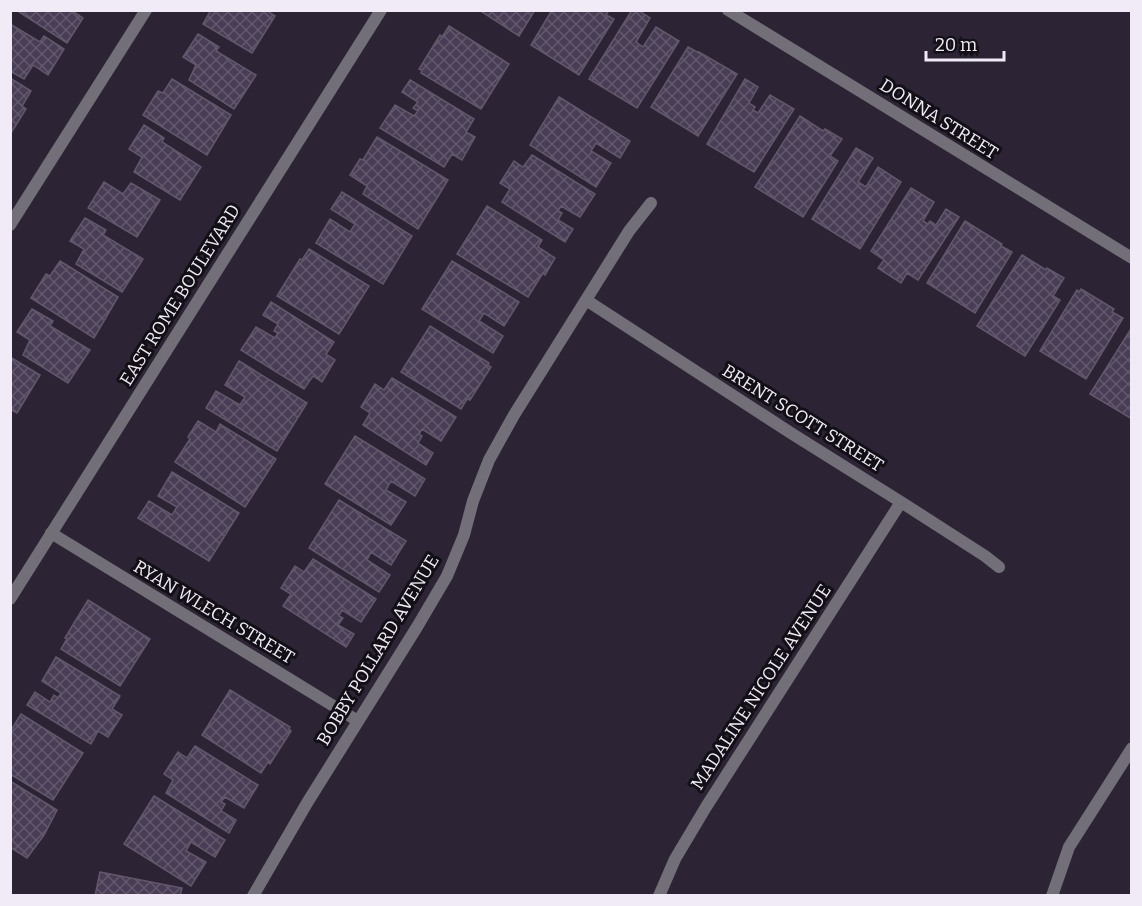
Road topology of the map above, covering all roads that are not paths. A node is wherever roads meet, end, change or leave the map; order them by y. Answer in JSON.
{"nodes":[{"id":1,"x":146,"y":10,"type":"edge"},
{"id":2,"x":381,"y":10,"type":"edge"},
{"id":3,"x":728,"y":10,"type":"edge"},
{"id":4,"x":651,"y":203,"type":"dead end"},
{"id":5,"x":10,"y":225,"type":"edge"},
{"id":6,"x":1131,"y":258,"type":"edge"},
{"id":7,"x":586,"y":300,"type":"junction"},
{"id":8,"x":901,"y":502,"type":"junction"},
{"id":9,"x":51,"y":533,"type":"junction"},
{"id":10,"x":999,"y":567,"type":"dead end"},
{"id":11,"x":10,"y":599,"type":"edge"},
{"id":12,"x":358,"y":721,"type":"junction"},
{"id":13,"x":1131,"y":748,"type":"edge"},
{"id":14,"x":253,"y":896,"type":"edge"},
{"id":15,"x":659,"y":896,"type":"edge"},
{"id":16,"x":1052,"y":896,"type":"edge"}],
"edges":[{"from":1,"to":5,"type":"street"},
{"from":2,"to":9,"type":"street","name":"EAST ROME BOULEVARD"},
{"from":3,"to":6,"type":"street","name":"DONNA STREET"},
{"from":4,"to":7,"type":"street","name":"BOBBY POLLARD AVENUE"},
{"from":7,"to":8,"type":"street","name":"BRENT SCOTT STREET"},
{"from":7,"to":12,"type":"street","name":"BOBBY POLLARD AVENUE"},
{"from":8,"to":10,"type":"street","name":"BRENT SCOTT STREET"},
{"from":8,"to":15,"type":"street","name":"MADALINE NICOLE AVENUE"},
{"from":9,"to":11,"type":"street","name":"EAST ROME BOULEVARD"},
{"from":9,"to":12,"type":"street","name":"RYAN WLECH STREET"},
{"from":12,"to":14,"type":"street","name":"BOBBY POLLARD AVENUE"},
{"from":13,"to":16,"type":"street"}]}
